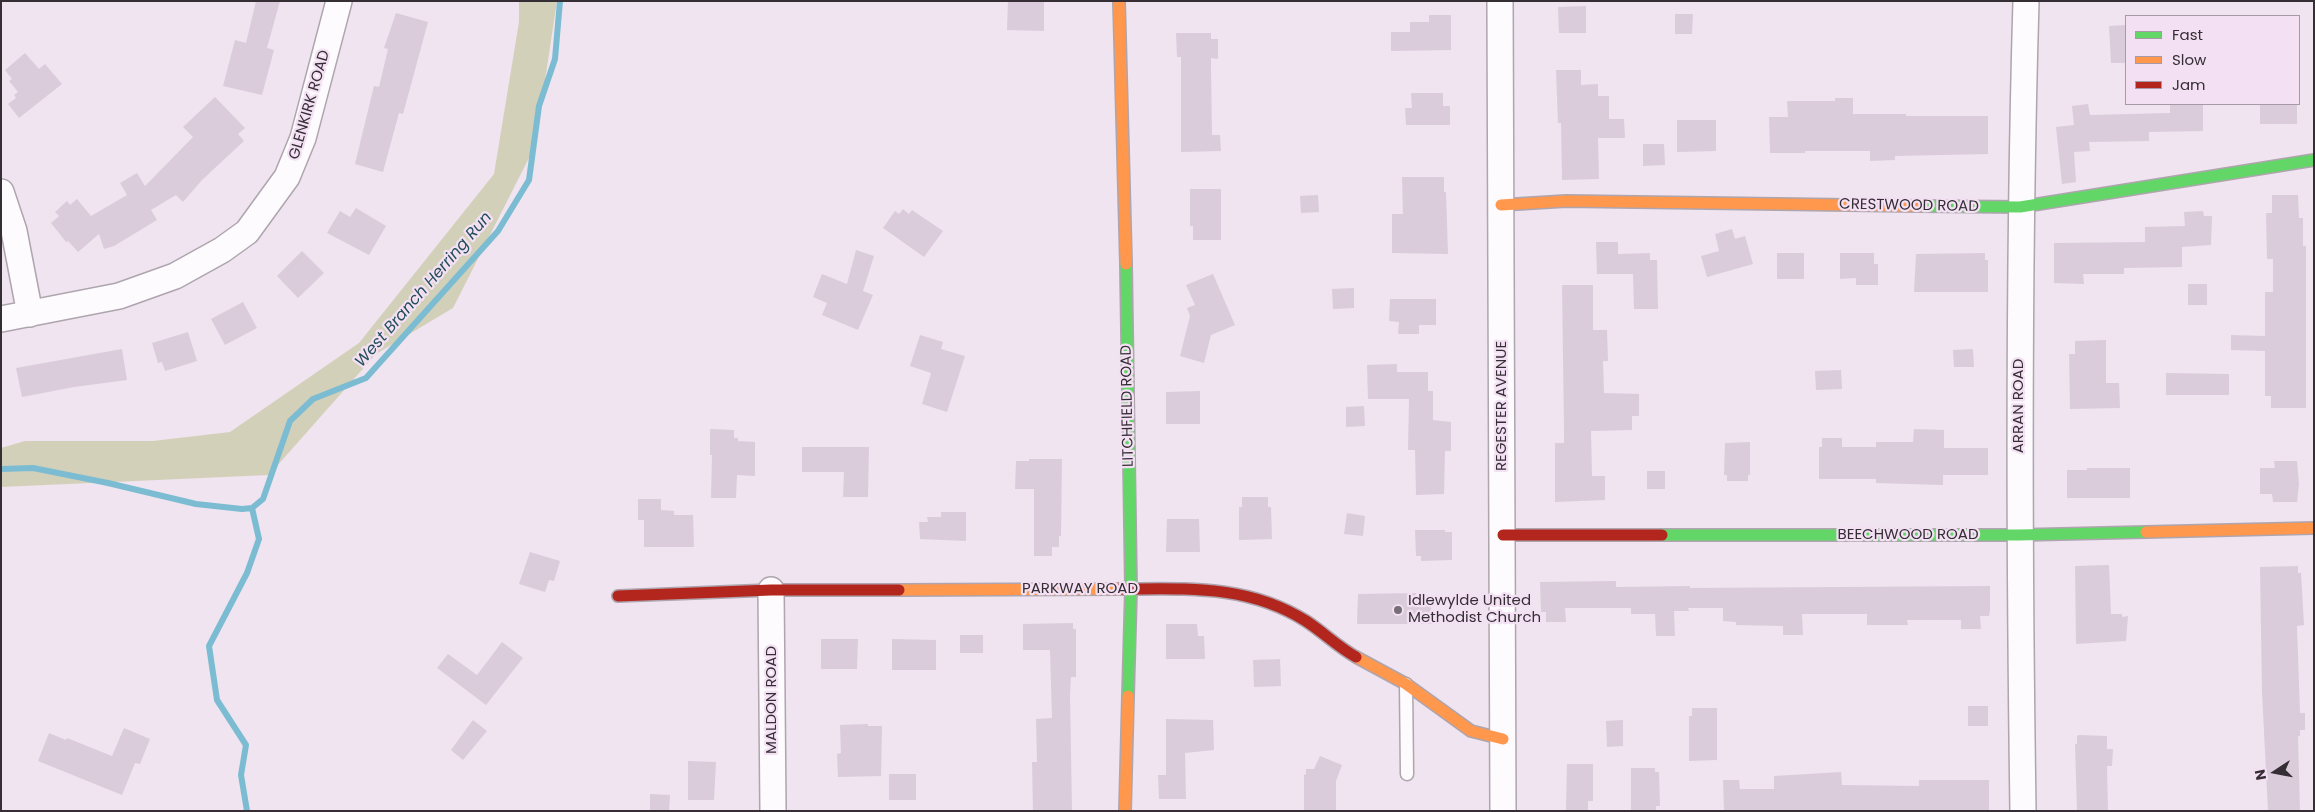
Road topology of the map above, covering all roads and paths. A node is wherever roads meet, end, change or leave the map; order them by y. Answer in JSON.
{"nodes":[{"id":1,"x":339,"y":1,"type":"edge"},
{"id":2,"x":1120,"y":1,"type":"edge"},
{"id":3,"x":1500,"y":1,"type":"edge"},
{"id":4,"x":2026,"y":1,"type":"edge"},
{"id":5,"x":2314,"y":160,"type":"edge"},
{"id":6,"x":1,"y":192,"type":"edge"},
{"id":7,"x":1501,"y":205,"type":"junction"},
{"id":8,"x":2020,"y":207,"type":"junction"},
{"id":9,"x":30,"y":314,"type":"junction"},
{"id":10,"x":1,"y":320,"type":"edge"},
{"id":11,"x":2314,"y":528,"type":"edge"},
{"id":12,"x":1503,"y":535,"type":"junction"},
{"id":13,"x":2019,"y":535,"type":"junction"},
{"id":14,"x":1131,"y":589,"type":"junction"},
{"id":15,"x":771,"y":590,"type":"junction"},
{"id":16,"x":618,"y":596,"type":"dead end"},
{"id":17,"x":1406,"y":684,"type":"junction"},
{"id":18,"x":1503,"y":739,"type":"junction"},
{"id":19,"x":1407,"y":774,"type":"dead end"},
{"id":20,"x":773,"y":811,"type":"edge"},
{"id":21,"x":1125,"y":811,"type":"edge"},
{"id":22,"x":1503,"y":811,"type":"edge"},
{"id":23,"x":2023,"y":811,"type":"edge"}],
"edges":[{"from":1,"to":9,"type":"street","name":"GLENKIRK ROAD"},
{"from":2,"to":14,"type":"street","name":"LITCHFIELD ROAD"},
{"from":3,"to":7,"type":"street","name":"REGESTER AVENUE"},
{"from":4,"to":8,"type":"street","name":"ARRAN ROAD"},
{"from":5,"to":8,"type":"street","name":"CRESTWOOD ROAD"},
{"from":6,"to":9,"type":"street"},
{"from":7,"to":8,"type":"street","name":"CRESTWOOD ROAD"},
{"from":7,"to":12,"type":"street","name":"REGESTER AVENUE"},
{"from":8,"to":13,"type":"street","name":"ARRAN ROAD"},
{"from":9,"to":10,"type":"street","name":"GLENKIRK ROAD"},
{"from":11,"to":13,"type":"street","name":"BEECHWOOD ROAD"},
{"from":12,"to":13,"type":"street","name":"BEECHWOOD ROAD"},
{"from":12,"to":18,"type":"street","name":"REGESTER AVENUE"},
{"from":13,"to":23,"type":"street","name":"ARRAN ROAD"},
{"from":14,"to":15,"type":"street","name":"PARKWAY ROAD"},
{"from":14,"to":17,"type":"street","name":"PARKWAY ROAD"},
{"from":14,"to":21,"type":"street","name":"LITCHFIELD ROAD"},
{"from":15,"to":16,"type":"street","name":"PARKWAY ROAD"},
{"from":15,"to":20,"type":"street","name":"MALDON ROAD"},
{"from":17,"to":18,"type":"street","name":"PARKWAY ROAD"},
{"from":17,"to":19,"type":"lane"},
{"from":18,"to":22,"type":"street","name":"REGESTER AVENUE"}]}
